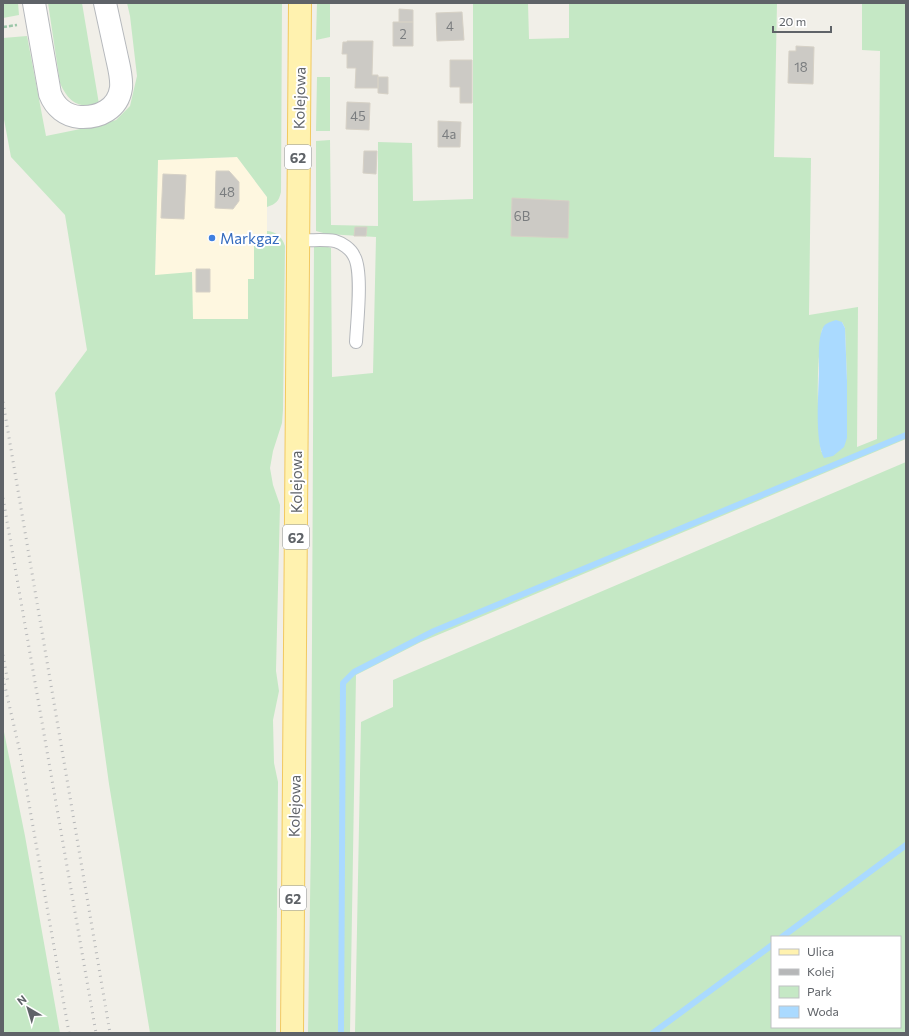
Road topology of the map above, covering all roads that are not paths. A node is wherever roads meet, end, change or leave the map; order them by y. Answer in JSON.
{"nodes":[{"id":1,"x":34,"y":3,"type":"edge"},
{"id":2,"x":105,"y":3,"type":"edge"},
{"id":3,"x":300,"y":3,"type":"edge"},
{"id":4,"x":298,"y":240,"type":"junction"},
{"id":5,"x":356,"y":342,"type":"dead end"},
{"id":6,"x":292,"y":1033,"type":"edge"}],
"edges":[{"from":1,"to":2,"type":"street"},
{"from":3,"to":4,"type":"main road","name":"Kolejowa","number":"62"},
{"from":4,"to":5,"type":"lane"},
{"from":4,"to":6,"type":"main road","name":"Kolejowa","number":"62"}]}
